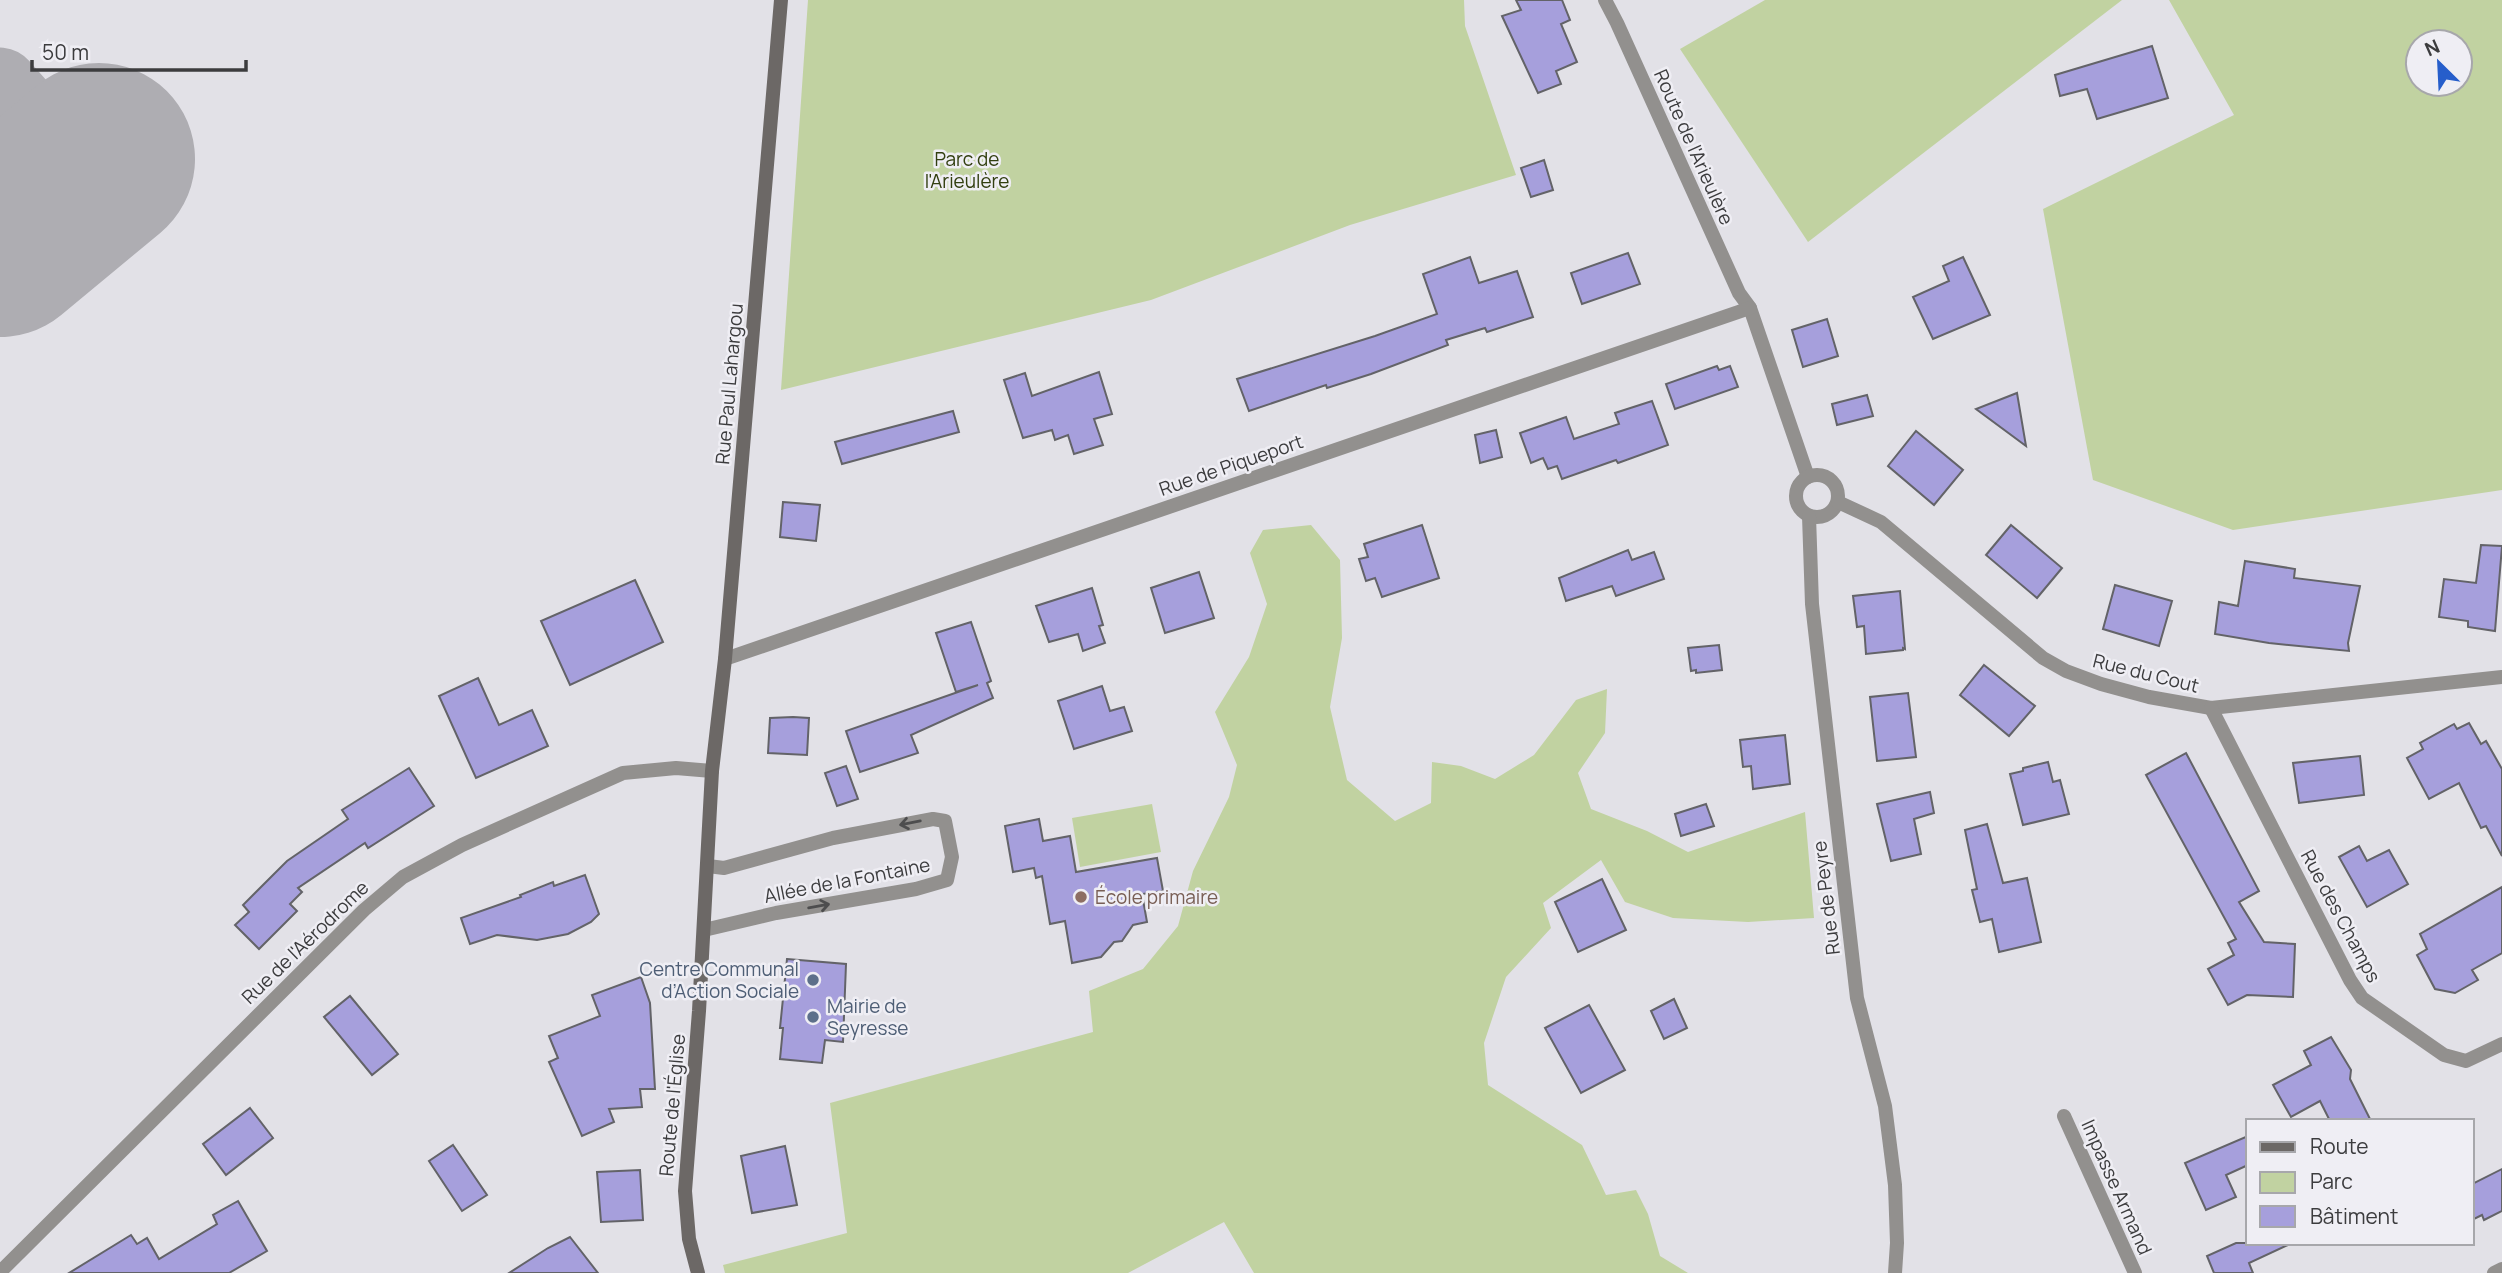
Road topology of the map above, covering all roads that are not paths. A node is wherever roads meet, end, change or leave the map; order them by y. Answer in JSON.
{"nodes":[{"id":1,"x":781,"y":0,"type":"edge"},
{"id":2,"x":1605,"y":0,"type":"edge"},
{"id":3,"x":1750,"y":309,"type":"junction"},
{"id":4,"x":1808,"y":477,"type":"junction"},
{"id":5,"x":1838,"y":502,"type":"junction"},
{"id":6,"x":1809,"y":516,"type":"junction"},
{"id":7,"x":725,"y":659,"type":"junction"},
{"id":8,"x":2502,"y":677,"type":"edge"},
{"id":9,"x":2211,"y":708,"type":"junction"},
{"id":10,"x":712,"y":771,"type":"junction"},
{"id":11,"x":708,"y":866,"type":"junction"},
{"id":12,"x":704,"y":930,"type":"junction"},
{"id":13,"x":2502,"y":1044,"type":"edge"},
{"id":14,"x":2064,"y":1116,"type":"dead end"},
{"id":15,"x":2502,"y":1269,"type":"edge"},
{"id":16,"x":0,"y":1272,"type":"edge"},
{"id":17,"x":698,"y":1273,"type":"edge"},
{"id":18,"x":1895,"y":1273,"type":"edge"},
{"id":19,"x":2135,"y":1273,"type":"edge"},
{"id":20,"x":2494,"y":1273,"type":"edge"}],
"edges":[{"from":1,"to":7,"type":"street","name":"Rue Paul Lahargou"},
{"from":2,"to":3,"type":"street","name":"Route de l'Arieulère"},
{"from":3,"to":4,"type":"street"},
{"from":3,"to":7,"type":"street","name":"Rue de Piqueport"},
{"from":4,"to":5,"type":"street"},
{"from":4,"to":6,"type":"street","name":"Rue de Peyre"},
{"from":5,"to":6,"type":"street"},
{"from":5,"to":9,"type":"street","name":"Rue du Cout"},
{"from":6,"to":18,"type":"street","name":"Rue de Peyre"},
{"from":7,"to":10,"type":"street","name":"Rue Paul Lahargou"},
{"from":8,"to":9,"type":"street","name":"Rue du Cout"},
{"from":9,"to":13,"type":"street","name":"Rue des Champs"},
{"from":10,"to":11,"type":"street","name":"Route de l'Église"},
{"from":10,"to":16,"type":"street","name":"Rue de l'Aérodrome"},
{"from":11,"to":12,"type":"street","name":"Route de l'Église"},
{"from":12,"to":11,"type":"street","name":"Allée de la Fontaine","one_way":true},
{"from":12,"to":17,"type":"street","name":"Route de l'Église"},
{"from":14,"to":19,"type":"street","name":"Impasse Armand"},
{"from":15,"to":20,"type":"street"}]}
